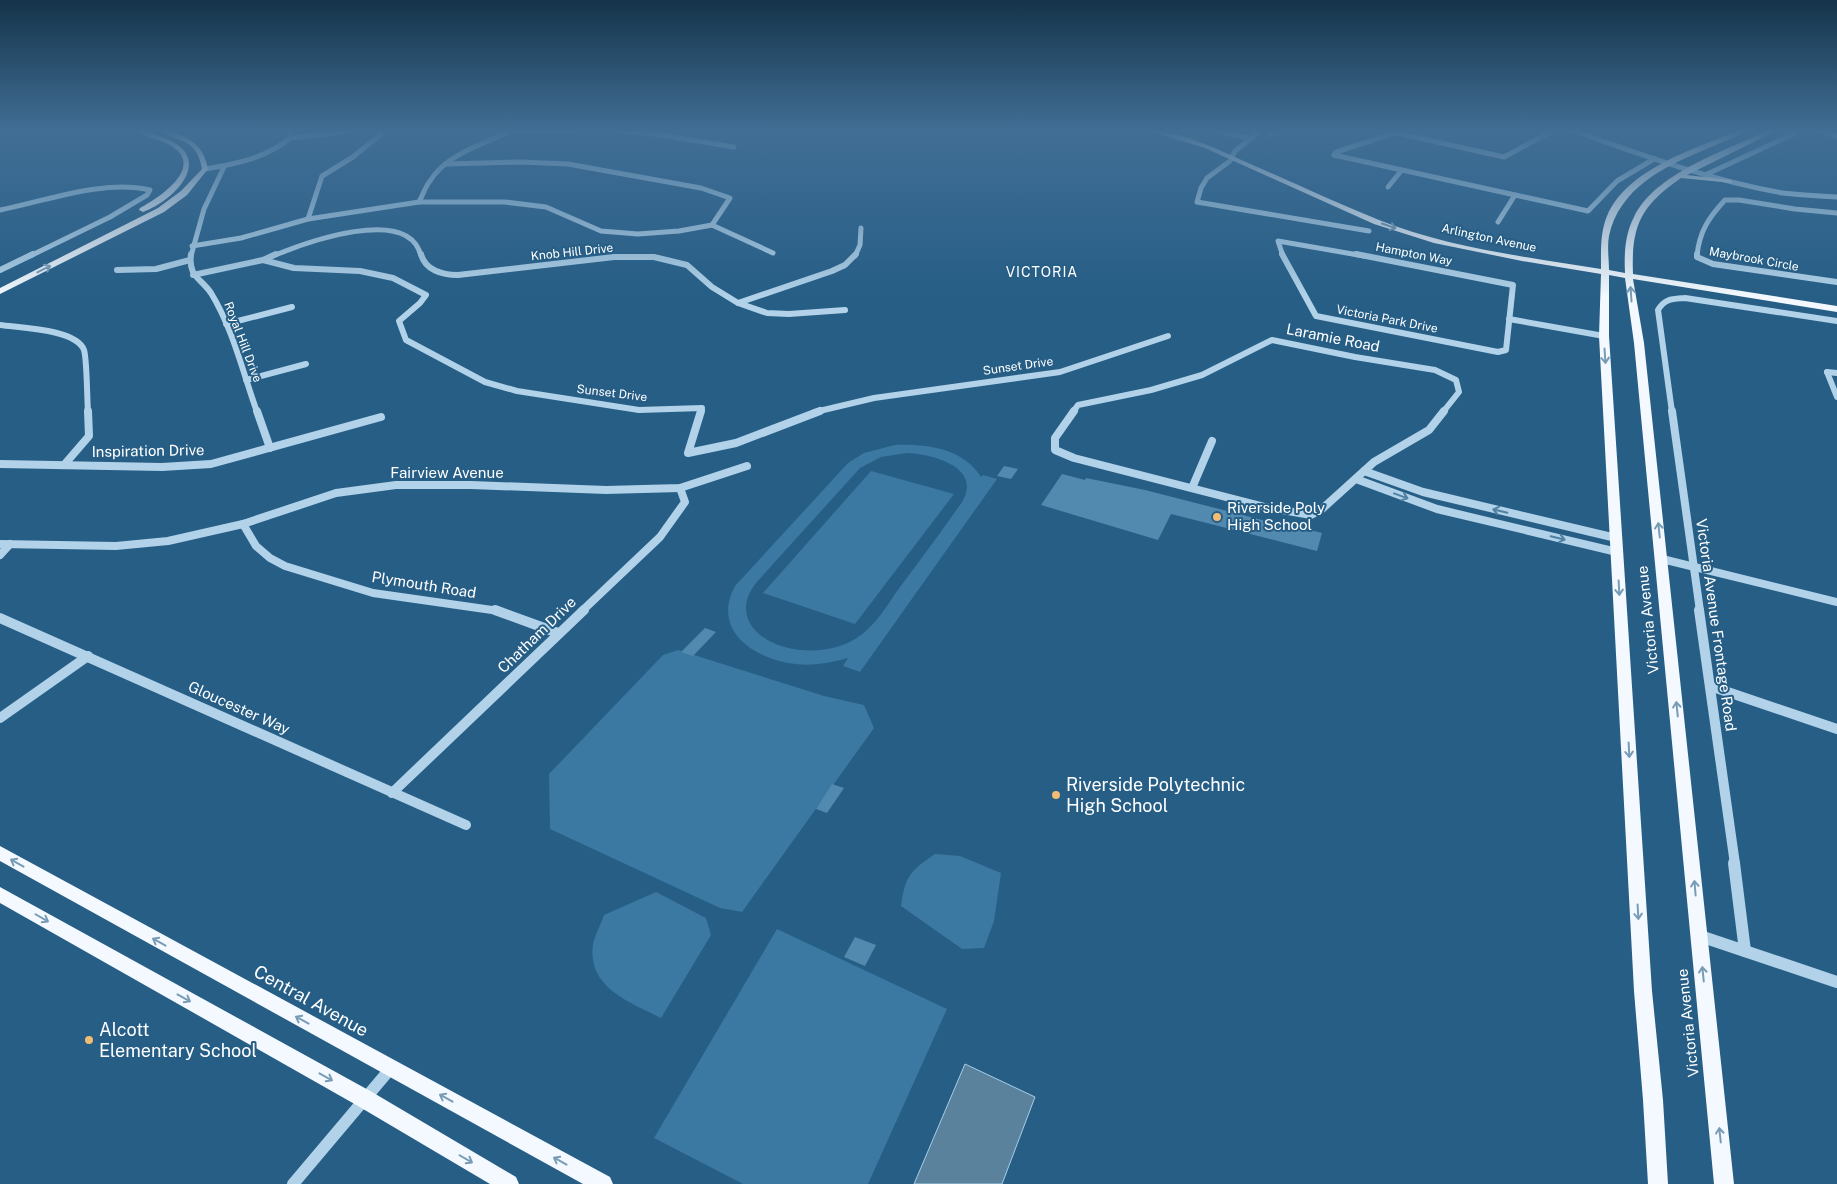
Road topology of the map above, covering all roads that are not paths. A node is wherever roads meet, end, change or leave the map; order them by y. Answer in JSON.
{"nodes":[{"id":1,"x":136,"y":186,"type":"edge"},
{"id":2,"x":140,"y":186,"type":"edge"},
{"id":3,"x":175,"y":186,"type":"edge"},
{"id":4,"x":182,"y":186,"type":"edge"},
{"id":5,"x":191,"y":186,"type":"edge"},
{"id":6,"x":215,"y":186,"type":"edge"},
{"id":7,"x":319,"y":186,"type":"edge"},
{"id":8,"x":428,"y":186,"type":"edge"},
{"id":9,"x":691,"y":186,"type":"edge"},
{"id":10,"x":1203,"y":186,"type":"edge"},
{"id":11,"x":1301,"y":186,"type":"edge"},
{"id":12,"x":1473,"y":186,"type":"edge"},
{"id":13,"x":1610,"y":186,"type":"edge"},
{"id":14,"x":1634,"y":186,"type":"edge"},
{"id":15,"x":1665,"y":186,"type":"edge"},
{"id":16,"x":1751,"y":186,"type":"edge"},
{"id":17,"x":1515,"y":195,"type":"junction"},
{"id":18,"x":1837,"y":197,"type":"edge"},
{"id":19,"x":162,"y":198,"type":"junction"},
{"id":20,"x":420,"y":202,"type":"junction"},
{"id":21,"x":0,"y":210,"type":"edge"},
{"id":22,"x":1837,"y":213,"type":"edge"},
{"id":23,"x":308,"y":219,"type":"junction"},
{"id":24,"x":1498,"y":222,"type":"dead end"},
{"id":25,"x":712,"y":225,"type":"junction"},
{"id":26,"x":861,"y":228,"type":"dead end"},
{"id":27,"x":1369,"y":231,"type":"dead end"},
{"id":28,"x":1278,"y":240,"type":"joint"},
{"id":29,"x":192,"y":246,"type":"junction"},
{"id":30,"x":773,"y":253,"type":"dead end"},
{"id":31,"x":190,"y":260,"type":"junction"},
{"id":32,"x":262,"y":260,"type":"junction"},
{"id":33,"x":1605,"y":269,"type":"junction"},
{"id":34,"x":0,"y":270,"type":"edge"},
{"id":35,"x":117,"y":270,"type":"dead end"},
{"id":36,"x":1629,"y":273,"type":"junction"},
{"id":37,"x":193,"y":275,"type":"junction"},
{"id":38,"x":0,"y":282,"type":"edge"},
{"id":39,"x":1837,"y":282,"type":"edge"},
{"id":40,"x":0,"y":291,"type":"edge"},
{"id":41,"x":1837,"y":302,"type":"edge"},
{"id":42,"x":738,"y":303,"type":"junction"},
{"id":43,"x":292,"y":307,"type":"dead end"},
{"id":44,"x":1837,"y":309,"type":"edge"},
{"id":45,"x":845,"y":310,"type":"dead end"},
{"id":46,"x":1508,"y":319,"type":"junction"},
{"id":47,"x":1837,"y":321,"type":"edge"},
{"id":48,"x":226,"y":324,"type":"junction"},
{"id":49,"x":0,"y":325,"type":"edge"},
{"id":50,"x":1168,"y":336,"type":"dead end"},
{"id":51,"x":1604,"y":336,"type":"junction"},
{"id":52,"x":306,"y":364,"type":"dead end"},
{"id":53,"x":1837,"y":373,"type":"edge"},
{"id":54,"x":246,"y":380,"type":"junction"},
{"id":55,"x":1837,"y":397,"type":"edge"},
{"id":56,"x":380,"y":417,"type":"dead end"},
{"id":57,"x":1212,"y":441,"type":"dead end"},
{"id":58,"x":270,"y":448,"type":"junction"},
{"id":59,"x":0,"y":464,"type":"edge"},
{"id":60,"x":64,"y":465,"type":"junction"},
{"id":61,"x":748,"y":466,"type":"dead end"},
{"id":62,"x":1364,"y":471,"type":"junction"},
{"id":63,"x":1356,"y":479,"type":"junction"},
{"id":64,"x":680,"y":488,"type":"junction"},
{"id":65,"x":1192,"y":488,"type":"junction"},
{"id":66,"x":243,"y":524,"type":"junction"},
{"id":67,"x":0,"y":544,"type":"edge"},
{"id":68,"x":10,"y":544,"type":"junction"},
{"id":69,"x":1616,"y":545,"type":"junction"},
{"id":70,"x":0,"y":555,"type":"edge"},
{"id":71,"x":1662,"y":559,"type":"junction"},
{"id":72,"x":1695,"y":567,"type":"junction"},
{"id":73,"x":1837,"y":602,"type":"edge"},
{"id":74,"x":0,"y":618,"type":"edge"},
{"id":75,"x":558,"y":633,"type":"junction"},
{"id":76,"x":88,"y":656,"type":"junction"},
{"id":77,"x":1710,"y":686,"type":"junction"},
{"id":78,"x":0,"y":718,"type":"edge"},
{"id":79,"x":1837,"y":729,"type":"edge"},
{"id":80,"x":392,"y":794,"type":"junction"},
{"id":81,"x":466,"y":824,"type":"dead end"},
{"id":82,"x":0,"y":853,"type":"edge"},
{"id":83,"x":0,"y":894,"type":"edge"},
{"id":84,"x":1700,"y":936,"type":"junction"},
{"id":85,"x":1745,"y":952,"type":"junction"},
{"id":86,"x":1837,"y":982,"type":"edge"},
{"id":87,"x":391,"y":1068,"type":"junction"},
{"id":88,"x":365,"y":1099,"type":"junction"},
{"id":89,"x":293,"y":1184,"type":"edge"},
{"id":90,"x":510,"y":1184,"type":"edge"},
{"id":91,"x":603,"y":1184,"type":"edge"},
{"id":92,"x":1658,"y":1184,"type":"edge"},
{"id":93,"x":1724,"y":1184,"type":"edge"}],
"edges":[{"from":1,"to":21,"type":"street"},
{"from":2,"to":34,"type":"street"},
{"from":3,"to":19,"type":"main road"},
{"from":4,"to":19,"type":"main road"},
{"from":40,"to":5,"type":"main road","one_way":true},
{"from":6,"to":29,"type":"street"},
{"from":7,"to":23,"type":"street"},
{"from":8,"to":20,"type":"street"},
{"from":9,"to":25,"type":"street"},
{"from":10,"to":27,"type":"street"},
{"from":11,"to":33,"type":"main road","name":"Arlington Avenue"},
{"from":12,"to":17,"type":"street"},
{"from":13,"to":17,"type":"street"},
{"from":14,"to":33,"type":"main road","name":"Victoria Avenue"},
{"from":15,"to":36,"type":"main road","name":"Victoria Avenue"},
{"from":16,"to":18,"type":"street"},
{"from":17,"to":24,"type":"street"},
{"from":19,"to":38,"type":"main road"},
{"from":20,"to":23,"type":"street"},
{"from":20,"to":25,"type":"street"},
{"from":22,"to":39,"type":"street","name":"Maybrook Circle"},
{"from":23,"to":29,"type":"street"},
{"from":25,"to":30,"type":"street"},
{"from":26,"to":42,"type":"street"},
{"from":28,"to":46,"type":"street","name":"Hampton Way"},
{"from":28,"to":46,"type":"street","name":"Victoria Park Drive"},
{"from":29,"to":31,"type":"street"},
{"from":31,"to":35,"type":"street"},
{"from":31,"to":37,"type":"street"},
{"from":32,"to":37,"type":"street","name":"Sunset Drive"},
{"from":32,"to":42,"type":"street","name":"Knob Hill Drive"},
{"from":32,"to":50,"type":"street","name":"Sunset Drive"},
{"from":33,"to":36,"type":"main road","name":"Arlington Avenue"},
{"from":33,"to":51,"type":"main road","name":"Victoria Avenue"},
{"from":36,"to":41,"type":"main road","name":"Arlington Avenue"},
{"from":36,"to":44,"type":"main road","name":"Arlington Avenue"},
{"from":71,"to":36,"type":"main road","name":"Victoria Avenue","one_way":true},
{"from":37,"to":48,"type":"street","name":"Royal Hill Drive"},
{"from":42,"to":45,"type":"street","name":"Knob Hill Drive"},
{"from":43,"to":48,"type":"street"},
{"from":46,"to":51,"type":"street"},
{"from":47,"to":72,"type":"street","name":"Victoria Avenue Frontage Road"},
{"from":48,"to":54,"type":"street","name":"Royal Hill Drive"},
{"from":49,"to":60,"type":"street"},
{"from":51,"to":69,"type":"main road","name":"Victoria Avenue","one_way":true},
{"from":52,"to":54,"type":"street"},
{"from":53,"to":55,"type":"street"},
{"from":54,"to":58,"type":"street","name":"Royal Hill Drive"},
{"from":56,"to":58,"type":"street","name":"Inspiration Drive"},
{"from":57,"to":65,"type":"street"},
{"from":58,"to":60,"type":"street","name":"Inspiration Drive"},
{"from":59,"to":60,"type":"street","name":"Inspiration Drive"},
{"from":61,"to":64,"type":"street","name":"Fairview Avenue"},
{"from":62,"to":63,"type":"street","name":"Laramie Road"},
{"from":62,"to":65,"type":"street","name":"Laramie Road"},
{"from":69,"to":62,"type":"street","one_way":true},
{"from":63,"to":65,"type":"street","name":"Laramie Road"},
{"from":63,"to":69,"type":"street","one_way":true},
{"from":64,"to":66,"type":"street","name":"Fairview Avenue"},
{"from":64,"to":75,"type":"street","name":"Chatham Drive"},
{"from":66,"to":68,"type":"street","name":"Fairview Avenue"},
{"from":66,"to":75,"type":"street","name":"Plymouth Road"},
{"from":67,"to":68,"type":"street","name":"Fairview Avenue"},
{"from":68,"to":70,"type":"street"},
{"from":69,"to":92,"type":"main road","name":"Victoria Avenue","one_way":true},
{"from":71,"to":72,"type":"street"},
{"from":84,"to":71,"type":"main road","name":"Victoria Avenue","one_way":true},
{"from":72,"to":73,"type":"street"},
{"from":72,"to":77,"type":"street","name":"Victoria Avenue Frontage Road"},
{"from":74,"to":76,"type":"street","name":"Gloucester Way"},
{"from":75,"to":80,"type":"street","name":"Chatham Drive"},
{"from":76,"to":78,"type":"street"},
{"from":76,"to":80,"type":"street","name":"Gloucester Way"},
{"from":77,"to":79,"type":"street"},
{"from":77,"to":85,"type":"street","name":"Victoria Avenue Frontage Road"},
{"from":80,"to":81,"type":"street","name":"Gloucester Way"},
{"from":87,"to":82,"type":"main road","name":"Central Avenue","one_way":true},
{"from":83,"to":88,"type":"main road","one_way":true},
{"from":84,"to":85,"type":"street"},
{"from":93,"to":84,"type":"main road","name":"Victoria Avenue","one_way":true},
{"from":85,"to":86,"type":"street"},
{"from":87,"to":88,"type":"street"},
{"from":91,"to":87,"type":"main road","name":"Central Avenue","one_way":true},
{"from":88,"to":89,"type":"street"},
{"from":88,"to":90,"type":"main road","one_way":true}]}
